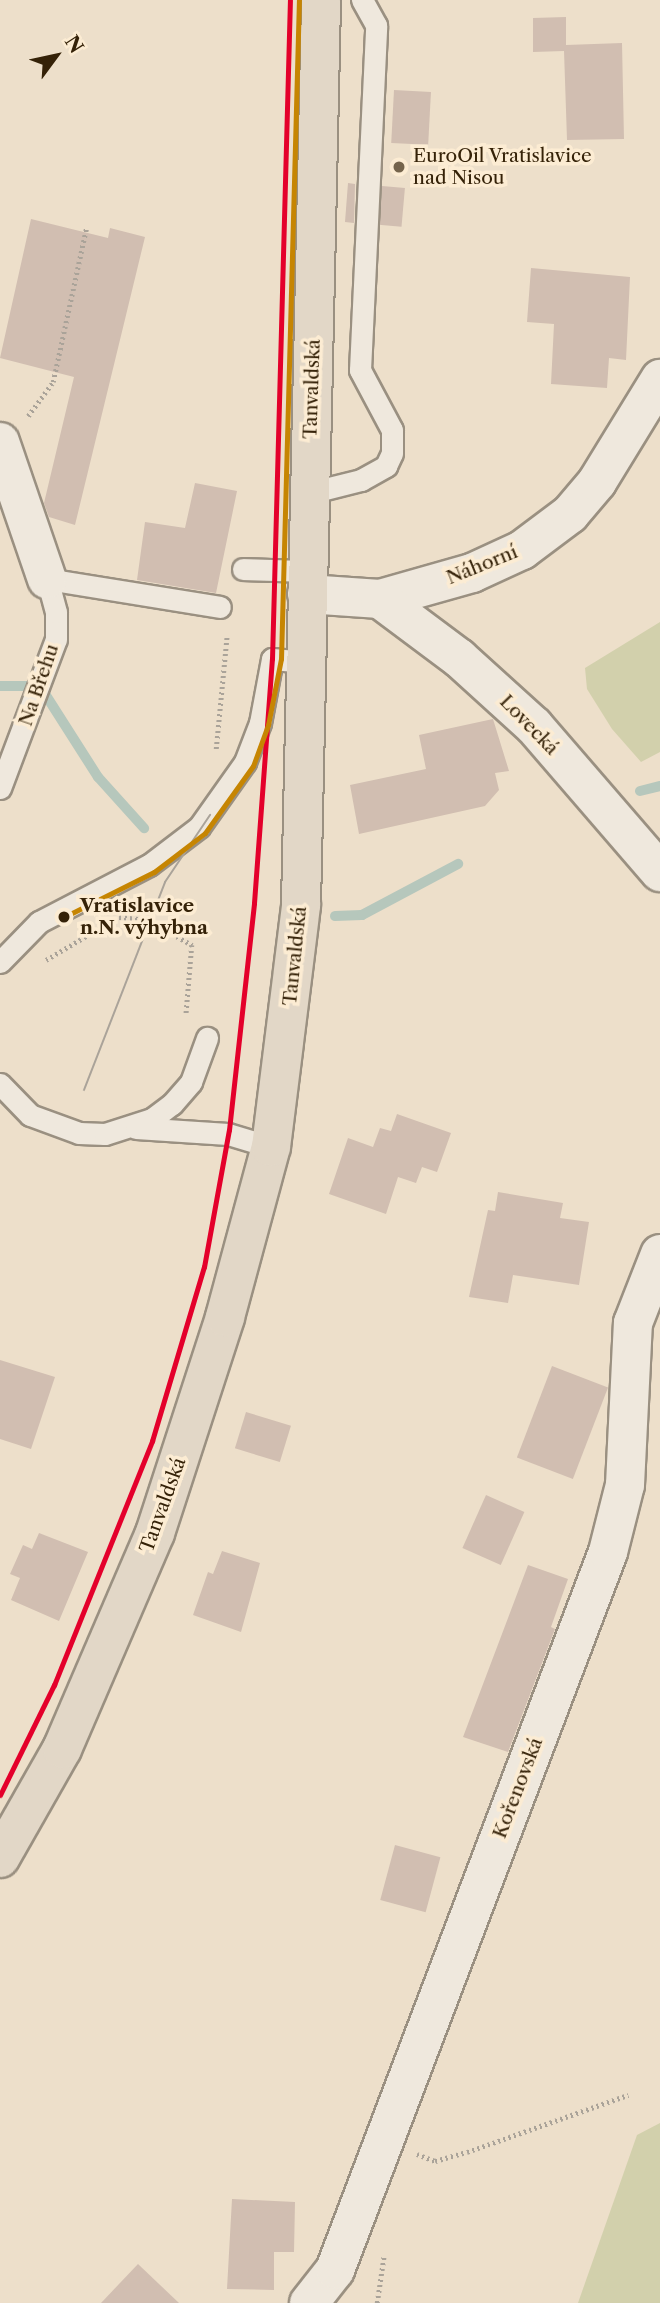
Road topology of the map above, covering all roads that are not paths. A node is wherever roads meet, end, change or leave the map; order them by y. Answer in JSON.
{"nodes":[{"id":1,"x":321,"y":0,"type":"edge"},
{"id":2,"x":362,"y":0,"type":"edge"},
{"id":3,"x":660,"y":379,"type":"edge"},
{"id":4,"x":12,"y":432,"type":"edge"},
{"id":5,"x":309,"y":493,"type":"junction"},
{"id":6,"x":243,"y":569,"type":"dead end"},
{"id":7,"x":47,"y":579,"type":"junction"},
{"id":8,"x":307,"y":582,"type":"junction"},
{"id":9,"x":380,"y":598,"type":"junction"},
{"id":10,"x":224,"y":615,"type":"road end"},
{"id":11,"x":290,"y":661,"type":"junction"},
{"id":12,"x":0,"y":788,"type":"edge"},
{"id":13,"x":660,"y":872,"type":"edge"},
{"id":14,"x":5,"y":956,"type":"edge"},
{"id":15,"x":207,"y":1038,"type":"dead end"},
{"id":16,"x":0,"y":1084,"type":"edge"},
{"id":17,"x":130,"y":1128,"type":"junction"},
{"id":18,"x":271,"y":1147,"type":"junction"},
{"id":19,"x":660,"y":1254,"type":"edge"},
{"id":20,"x":0,"y":1858,"type":"edge"},
{"id":21,"x":309,"y":2303,"type":"edge"}],
"edges":[{"from":1,"to":5,"type":"main road","name":"Tanvaldská"},
{"from":2,"to":5,"type":"lane"},
{"from":3,"to":9,"type":"street","name":"Náhorní"},
{"from":4,"to":7,"type":"street","name":"Na Břehu"},
{"from":5,"to":8,"type":"main road","name":"Tanvaldská"},
{"from":6,"to":8,"type":"lane"},
{"from":7,"to":10,"type":"lane"},
{"from":7,"to":12,"type":"lane","name":"Na Břehu"},
{"from":8,"to":9,"type":"street","name":"Náhorní"},
{"from":8,"to":11,"type":"main road","name":"Tanvaldská"},
{"from":9,"to":13,"type":"street","name":"Lovecká"},
{"from":11,"to":14,"type":"lane"},
{"from":11,"to":18,"type":"main road","name":"Tanvaldská"},
{"from":15,"to":17,"type":"lane"},
{"from":16,"to":17,"type":"lane"},
{"from":17,"to":18,"type":"lane"},
{"from":18,"to":20,"type":"main road","name":"Tanvaldská"},
{"from":19,"to":21,"type":"street","name":"Kořenovská"}]}
